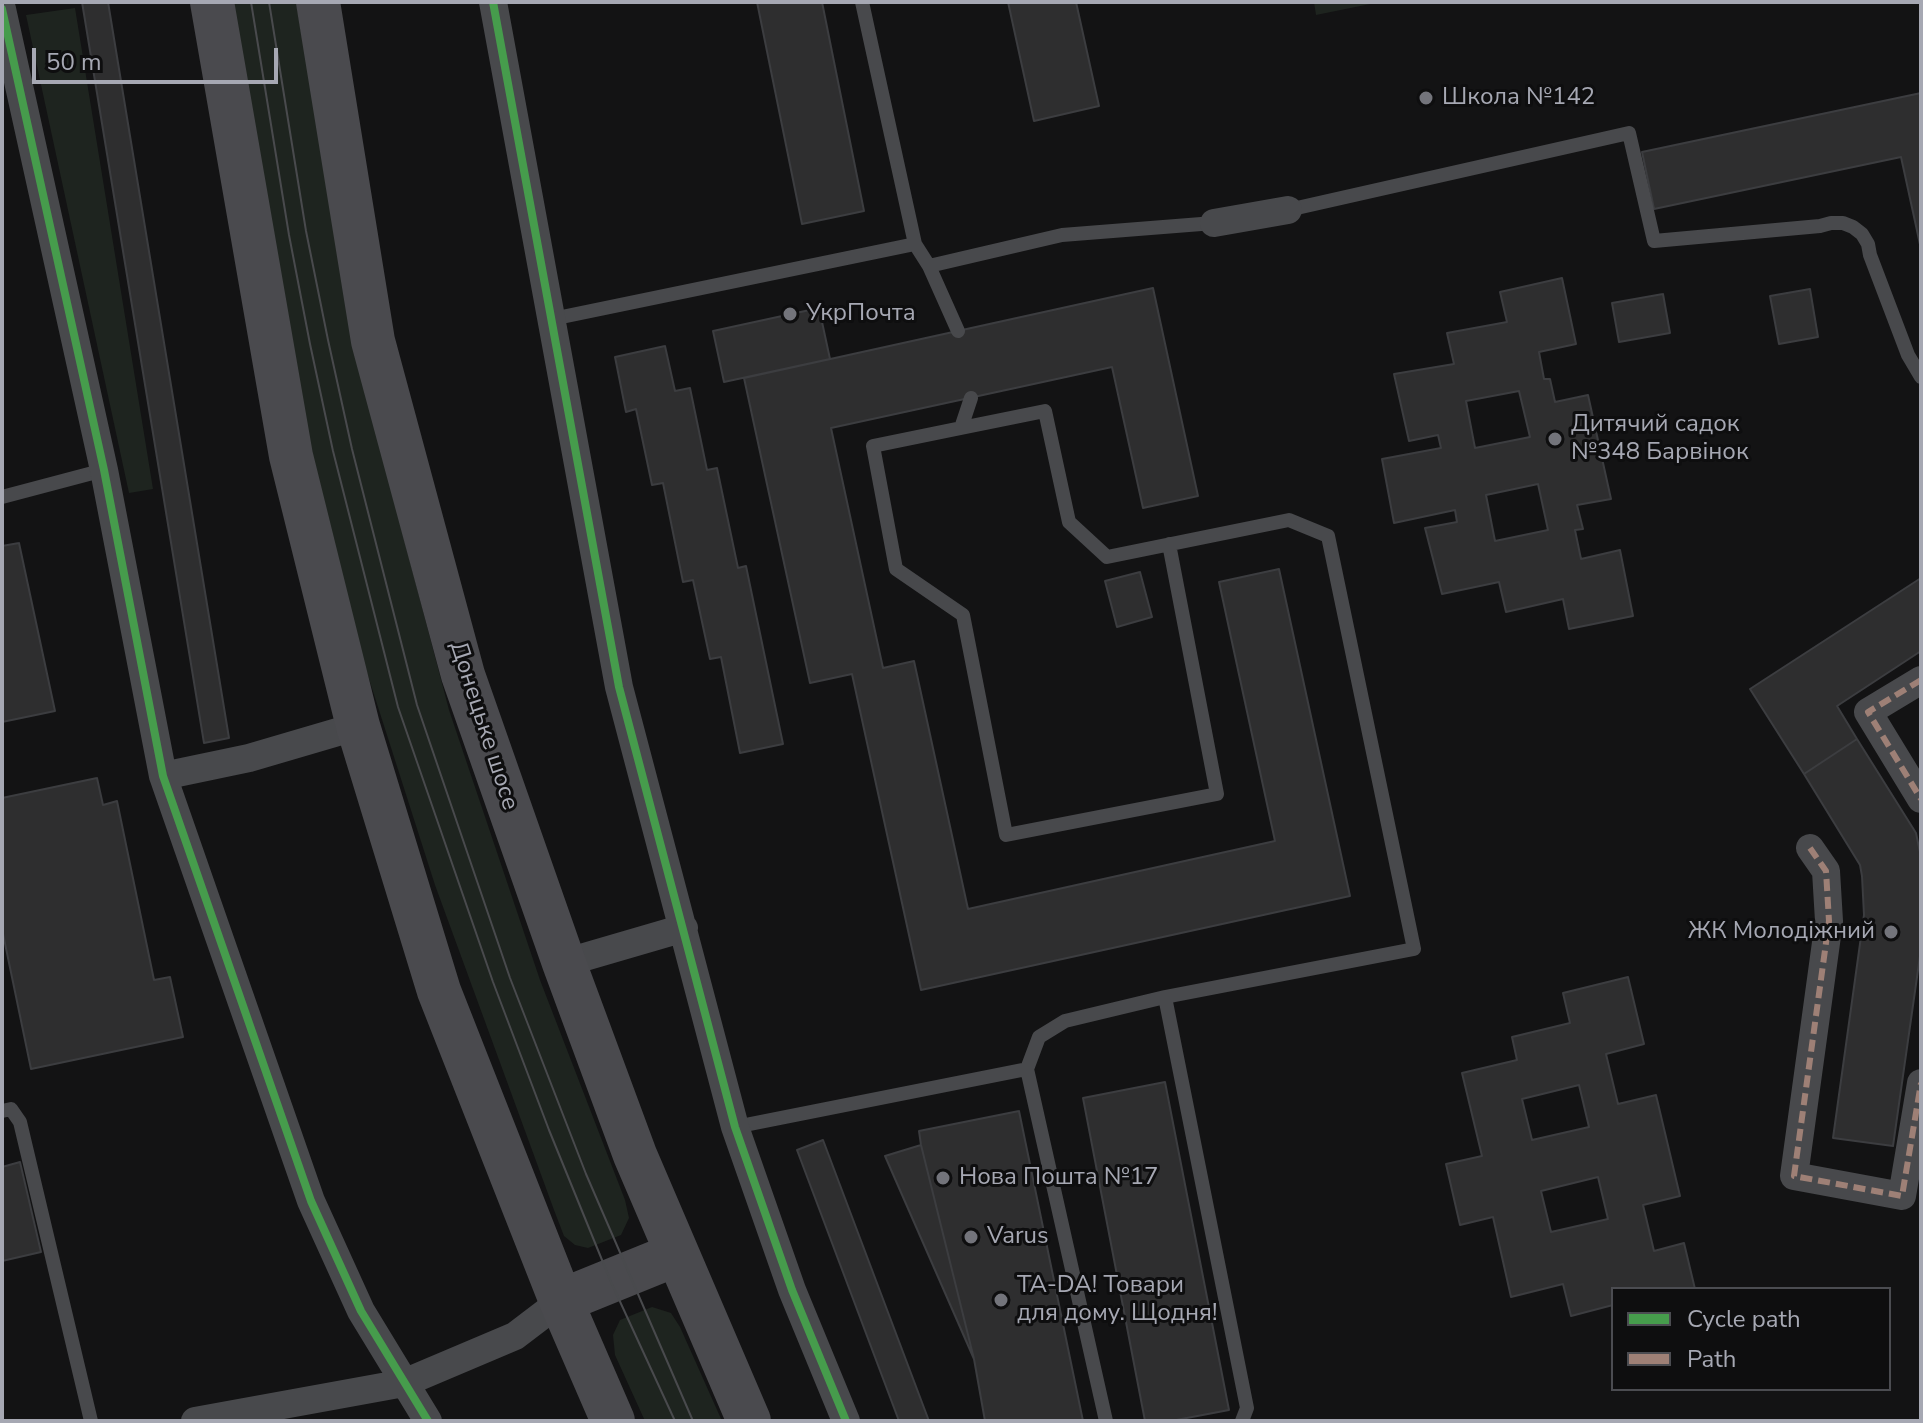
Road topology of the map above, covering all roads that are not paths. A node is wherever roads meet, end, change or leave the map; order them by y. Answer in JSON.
{"nodes":[{"id":1,"x":212,"y":2,"type":"edge"},
{"id":2,"x":318,"y":2,"type":"edge"},
{"id":3,"x":493,"y":2,"type":"edge"},
{"id":4,"x":862,"y":2,"type":"edge"},
{"id":5,"x":2,"y":9,"type":"edge"},
{"id":6,"x":6,"y":46,"type":"edge"},
{"id":7,"x":1288,"y":210,"type":"joint"},
{"id":8,"x":1214,"y":223,"type":"joint"},
{"id":9,"x":915,"y":244,"type":"junction"},
{"id":10,"x":929,"y":266,"type":"junction"},
{"id":11,"x":552,"y":319,"type":"junction"},
{"id":12,"x":958,"y":331,"type":"dead end"},
{"id":13,"x":1921,"y":377,"type":"edge"},
{"id":14,"x":971,"y":398,"type":"dead end"},
{"id":15,"x":961,"y":428,"type":"junction"},
{"id":16,"x":104,"y":470,"type":"junction"},
{"id":17,"x":2,"y":497,"type":"edge"},
{"id":18,"x":1169,"y":544,"type":"junction"},
{"id":19,"x":1921,"y":680,"type":"edge"},
{"id":20,"x":358,"y":726,"type":"junction"},
{"id":21,"x":163,"y":776,"type":"junction"},
{"id":22,"x":1921,"y":799,"type":"edge"},
{"id":23,"x":1810,"y":848,"type":"dead end"},
{"id":24,"x":684,"y":928,"type":"junction"},
{"id":25,"x":564,"y":963,"type":"junction"},
{"id":26,"x":1165,"y":997,"type":"junction"},
{"id":27,"x":1027,"y":1069,"type":"junction"},
{"id":28,"x":1921,"y":1083,"type":"edge"},
{"id":29,"x":2,"y":1111,"type":"edge"},
{"id":30,"x":735,"y":1127,"type":"junction"},
{"id":31,"x":677,"y":1254,"type":"junction"},
{"id":32,"x":561,"y":1301,"type":"junction"},
{"id":33,"x":404,"y":1383,"type":"junction"},
{"id":34,"x":207,"y":1420,"type":"edge"},
{"id":35,"x":91,"y":1421,"type":"edge"},
{"id":36,"x":428,"y":1421,"type":"edge"},
{"id":37,"x":613,"y":1421,"type":"edge"},
{"id":38,"x":749,"y":1421,"type":"edge"},
{"id":39,"x":846,"y":1421,"type":"edge"},
{"id":40,"x":1106,"y":1421,"type":"edge"},
{"id":41,"x":1242,"y":1421,"type":"edge"}],
"edges":[{"from":1,"to":20,"type":"highway"},
{"from":2,"to":25,"type":"highway","name":"Донецьке шосе"},
{"from":3,"to":11,"type":"street"},
{"from":4,"to":9,"type":"lane"},
{"from":5,"to":6,"type":"street"},
{"from":6,"to":16,"type":"street"},
{"from":7,"to":8,"type":"street"},
{"from":7,"to":13,"type":"lane"},
{"from":8,"to":10,"type":"lane"},
{"from":9,"to":10,"type":"lane"},
{"from":9,"to":11,"type":"lane"},
{"from":10,"to":12,"type":"lane"},
{"from":11,"to":24,"type":"street"},
{"from":14,"to":15,"type":"lane"},
{"from":15,"to":18,"type":"lane"},
{"from":15,"to":18,"type":"lane"},
{"from":16,"to":17,"type":"lane"},
{"from":16,"to":21,"type":"street"},
{"from":18,"to":26,"type":"lane"},
{"from":19,"to":22,"type":"street"},
{"from":20,"to":21,"type":"street"},
{"from":20,"to":32,"type":"highway"},
{"from":21,"to":33,"type":"street"},
{"from":23,"to":28,"type":"street"},
{"from":24,"to":25,"type":"street"},
{"from":24,"to":30,"type":"street"},
{"from":25,"to":31,"type":"highway","name":"Донецьке шосе"},
{"from":26,"to":27,"type":"lane"},
{"from":26,"to":41,"type":"lane"},
{"from":27,"to":30,"type":"lane"},
{"from":27,"to":40,"type":"lane"},
{"from":29,"to":35,"type":"lane"},
{"from":30,"to":39,"type":"street"},
{"from":31,"to":32,"type":"highway"},
{"from":31,"to":38,"type":"highway","name":"Донецьке шосе"},
{"from":32,"to":33,"type":"street"},
{"from":32,"to":37,"type":"highway"},
{"from":33,"to":34,"type":"street"},
{"from":33,"to":36,"type":"street"}]}
